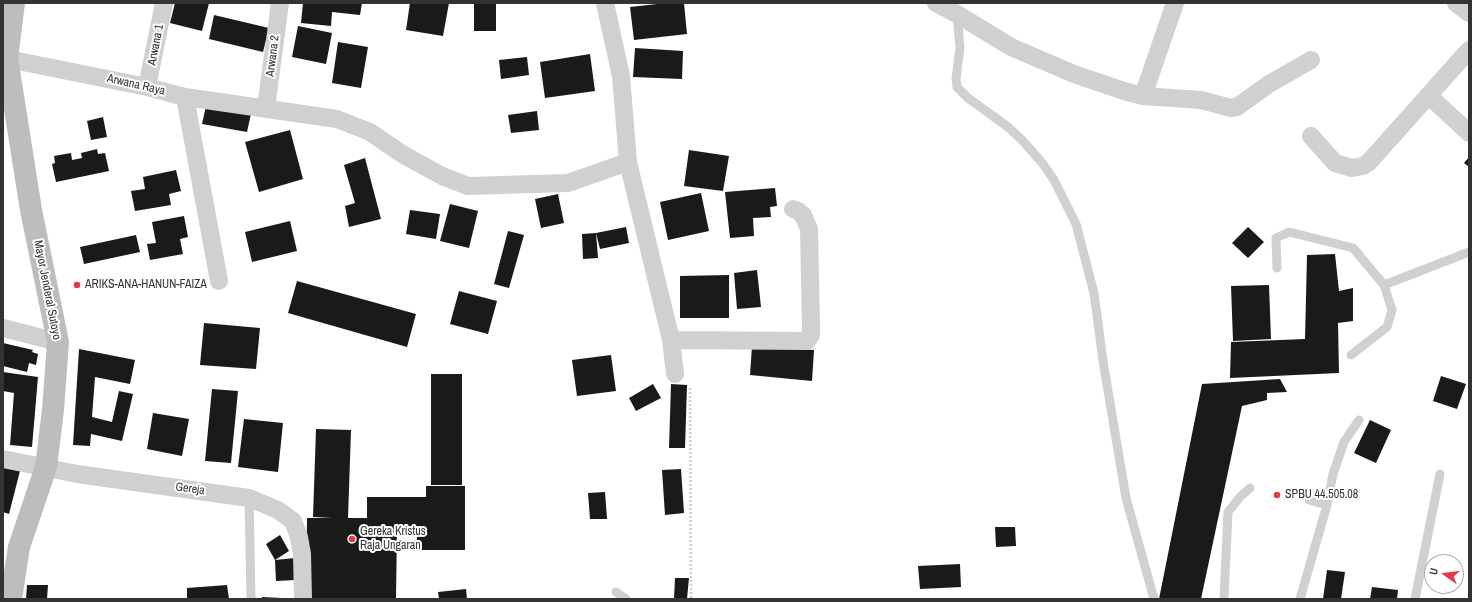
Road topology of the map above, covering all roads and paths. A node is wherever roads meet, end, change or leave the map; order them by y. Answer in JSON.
{"nodes":[{"id":1,"x":14,"y":3,"type":"edge"},
{"id":2,"x":164,"y":3,"type":"edge"},
{"id":3,"x":280,"y":3,"type":"edge"},
{"id":4,"x":605,"y":3,"type":"edge"},
{"id":5,"x":937,"y":3,"type":"edge"},
{"id":6,"x":1175,"y":3,"type":"edge"},
{"id":7,"x":1456,"y":3,"type":"edge"},
{"id":8,"x":1469,"y":13,"type":"edge"},
{"id":9,"x":957,"y":14,"type":"junction"},
{"id":10,"x":1469,"y":50,"type":"edge"},
{"id":11,"x":5,"y":58,"type":"edge"},
{"id":12,"x":1311,"y":60,"type":"dead end"},
{"id":13,"x":147,"y":87,"type":"junction"},
{"id":14,"x":1143,"y":96,"type":"junction"},
{"id":15,"x":1429,"y":96,"type":"junction"},
{"id":16,"x":185,"y":97,"type":"junction"},
{"id":17,"x":266,"y":108,"type":"junction"},
{"id":18,"x":1469,"y":133,"type":"edge"},
{"id":19,"x":1311,"y":136,"type":"dead end"},
{"id":20,"x":628,"y":162,"type":"junction"},
{"id":21,"x":793,"y":209,"type":"dead end"},
{"id":22,"x":1469,"y":252,"type":"edge"},
{"id":23,"x":1277,"y":268,"type":"dead end"},
{"id":24,"x":219,"y":281,"type":"dead end"},
{"id":25,"x":1384,"y":285,"type":"junction"},
{"id":26,"x":3,"y":328,"type":"edge"},
{"id":27,"x":671,"y":340,"type":"junction"},
{"id":28,"x":58,"y":342,"type":"junction"},
{"id":29,"x":1351,"y":355,"type":"dead end"},
{"id":30,"x":676,"y":374,"type":"joint"},
{"id":31,"x":1359,"y":420,"type":"dead end"},
{"id":32,"x":3,"y":459,"type":"edge"},
{"id":33,"x":46,"y":467,"type":"junction"},
{"id":34,"x":1440,"y":474,"type":"dead end"},
{"id":35,"x":1250,"y":488,"type":"dead end"},
{"id":36,"x":249,"y":498,"type":"junction"},
{"id":37,"x":1309,"y":500,"type":"dead end"},
{"id":38,"x":1327,"y":504,"type":"junction"},
{"id":39,"x":616,"y":592,"type":"dead end"},
{"id":40,"x":11,"y":599,"type":"edge"},
{"id":41,"x":251,"y":599,"type":"edge"},
{"id":42,"x":303,"y":599,"type":"edge"},
{"id":43,"x":626,"y":599,"type":"edge"},
{"id":44,"x":691,"y":599,"type":"edge"},
{"id":45,"x":1154,"y":599,"type":"edge"},
{"id":46,"x":1224,"y":599,"type":"edge"},
{"id":47,"x":1300,"y":599,"type":"edge"},
{"id":48,"x":1415,"y":599,"type":"edge"}],
"edges":[{"from":1,"to":11,"type":"street","name":"Mayor Jenderal Sutoyo"},
{"from":2,"to":13,"type":"street","name":"Arwana 1"},
{"from":3,"to":17,"type":"street","name":"Arwana 2"},
{"from":4,"to":20,"type":"street"},
{"from":5,"to":9,"type":"street"},
{"from":6,"to":14,"type":"street"},
{"from":7,"to":8,"type":"street"},
{"from":9,"to":14,"type":"street"},
{"from":9,"to":45,"type":"lane"},
{"from":10,"to":15,"type":"street"},
{"from":11,"to":13,"type":"street","name":"Arwana Raya"},
{"from":11,"to":28,"type":"street","name":"Mayor Jenderal Sutoyo"},
{"from":12,"to":14,"type":"street"},
{"from":13,"to":16,"type":"street","name":"Arwana Raya"},
{"from":15,"to":18,"type":"street"},
{"from":15,"to":19,"type":"street"},
{"from":16,"to":17,"type":"street","name":"Arwana Raya"},
{"from":16,"to":24,"type":"street"},
{"from":17,"to":20,"type":"street","name":"Arwana Raya"},
{"from":20,"to":27,"type":"street"},
{"from":21,"to":27,"type":"street"},
{"from":22,"to":25,"type":"lane"},
{"from":23,"to":25,"type":"lane"},
{"from":25,"to":29,"type":"lane"},
{"from":26,"to":28,"type":"street"},
{"from":27,"to":30,"type":"street"},
{"from":28,"to":33,"type":"street","name":"Mayor Jenderal Sutoyo"},
{"from":30,"to":44,"type":"path"},
{"from":31,"to":38,"type":"lane"},
{"from":32,"to":33,"type":"street","name":"Gereja"},
{"from":33,"to":36,"type":"street","name":"Gereja"},
{"from":33,"to":40,"type":"street","name":"Mayor Jenderal Sutoyo"},
{"from":34,"to":48,"type":"lane"},
{"from":35,"to":46,"type":"lane"},
{"from":36,"to":41,"type":"lane"},
{"from":36,"to":42,"type":"street","name":"Gereja"},
{"from":37,"to":38,"type":"lane"},
{"from":38,"to":47,"type":"lane"},
{"from":39,"to":43,"type":"lane"}]}
